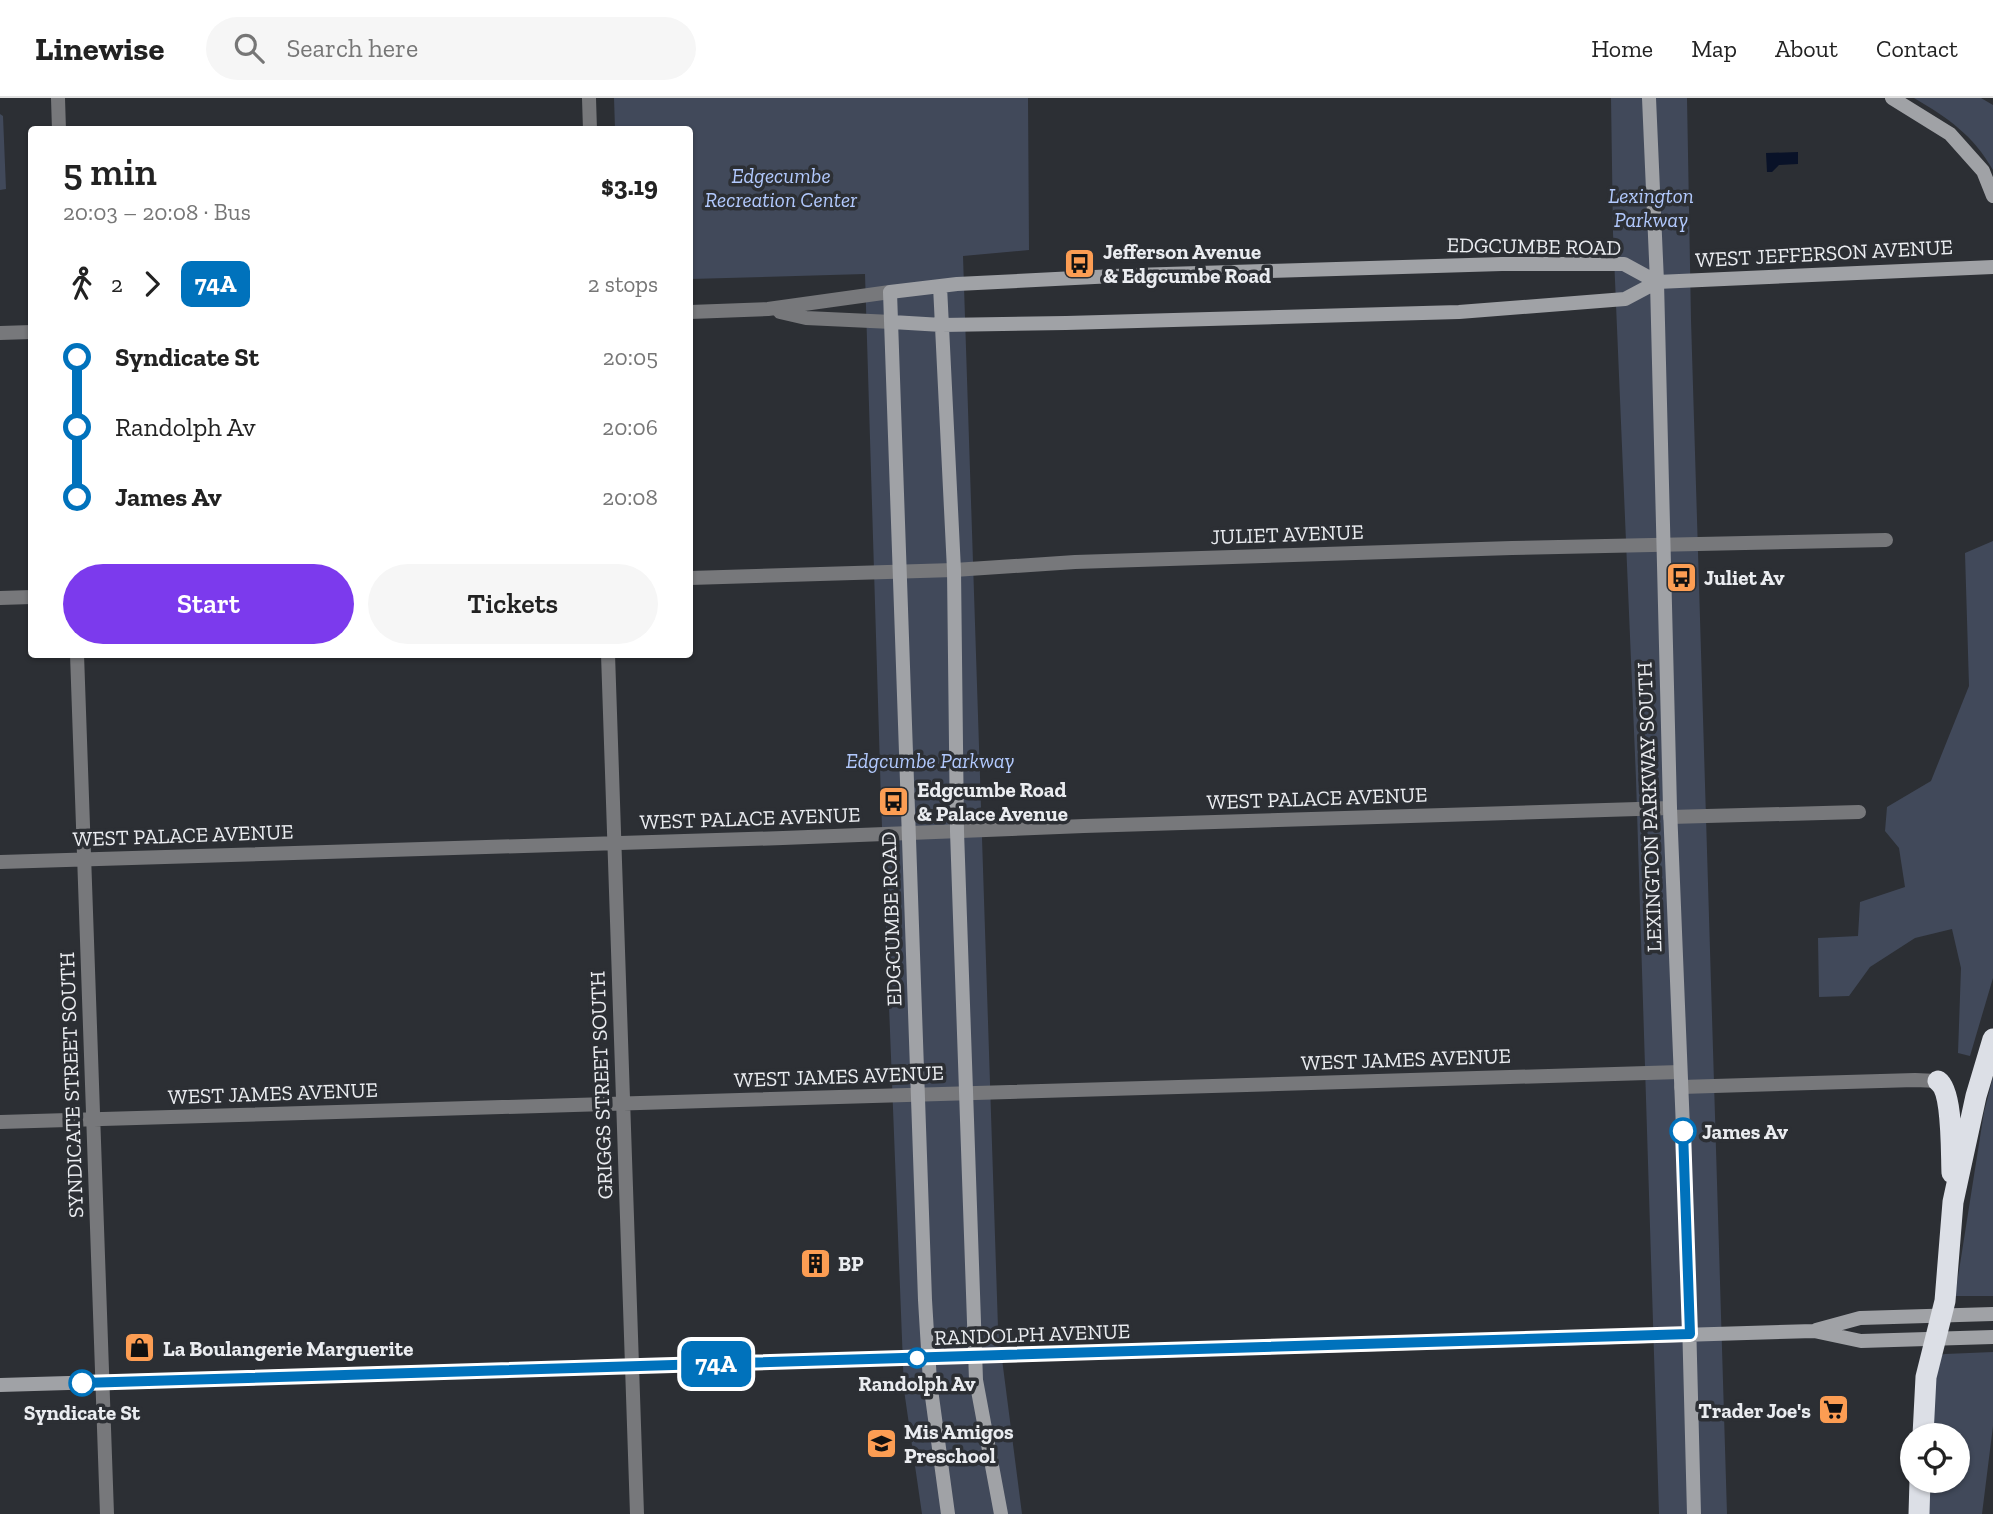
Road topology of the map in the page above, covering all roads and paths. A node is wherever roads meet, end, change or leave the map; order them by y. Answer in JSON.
{"nodes":[{"id":1,"x":58,"y":98,"type":"edge"},
{"id":2,"x":589,"y":98,"type":"edge"},
{"id":3,"x":1649,"y":98,"type":"edge"},
{"id":4,"x":1892,"y":98,"type":"edge"},
{"id":5,"x":59,"y":126,"type":"edge"},
{"id":6,"x":590,"y":126,"type":"edge"},
{"id":7,"x":1993,"y":196,"type":"edge"},
{"id":8,"x":1993,"y":267,"type":"edge"},
{"id":9,"x":1657,"y":282,"type":"junction"},
{"id":10,"x":940,"y":286,"type":"junction"},
{"id":11,"x":890,"y":292,"type":"junction"},
{"id":12,"x":768,"y":309,"type":"junction"},
{"id":13,"x":693,"y":312,"type":"edge"},
{"id":14,"x":891,"y":321,"type":"junction"},
{"id":15,"x":943,"y":325,"type":"junction"},
{"id":16,"x":28,"y":332,"type":"edge"},
{"id":17,"x":0,"y":333,"type":"edge"},
{"id":18,"x":1886,"y":540,"type":"dead end"},
{"id":19,"x":1662,"y":545,"type":"junction"},
{"id":20,"x":954,"y":570,"type":"junction"},
{"id":21,"x":899,"y":571,"type":"junction"},
{"id":22,"x":693,"y":578,"type":"edge"},
{"id":23,"x":28,"y":597,"type":"edge"},
{"id":24,"x":0,"y":598,"type":"edge"},
{"id":25,"x":77,"y":658,"type":"edge"},
{"id":26,"x":608,"y":658,"type":"edge"},
{"id":27,"x":1670,"y":812,"type":"junction"},
{"id":28,"x":1859,"y":812,"type":"dead end"},
{"id":29,"x":957,"y":831,"type":"junction"},
{"id":30,"x":910,"y":833,"type":"junction"},
{"id":31,"x":614,"y":844,"type":"junction"},
{"id":32,"x":84,"y":859,"type":"junction"},
{"id":33,"x":0,"y":862,"type":"edge"},
{"id":34,"x":1993,"y":1038,"type":"edge"},
{"id":35,"x":1680,"y":1072,"type":"junction"},
{"id":36,"x":1937,"y":1081,"type":"joint"},
{"id":37,"x":1681,"y":1087,"type":"junction"},
{"id":38,"x":967,"y":1093,"type":"junction"},
{"id":39,"x":918,"y":1095,"type":"junction"},
{"id":40,"x":623,"y":1104,"type":"junction"},
{"id":41,"x":93,"y":1119,"type":"junction"},
{"id":42,"x":0,"y":1122,"type":"edge"},
{"id":43,"x":1953,"y":1202,"type":"junction"},
{"id":44,"x":1993,"y":1314,"type":"edge"},
{"id":45,"x":1941,"y":1315,"type":"junction"},
{"id":46,"x":1814,"y":1331,"type":"junction"},
{"id":47,"x":1690,"y":1334,"type":"junction"},
{"id":48,"x":1993,"y":1337,"type":"edge"},
{"id":49,"x":1934,"y":1339,"type":"junction"},
{"id":50,"x":975,"y":1356,"type":"junction"},
{"id":51,"x":928,"y":1358,"type":"junction"},
{"id":52,"x":632,"y":1366,"type":"junction"},
{"id":53,"x":102,"y":1382,"type":"junction"},
{"id":54,"x":0,"y":1385,"type":"edge"},
{"id":55,"x":1924,"y":1423,"type":"edge"},
{"id":56,"x":1920,"y":1493,"type":"edge"},
{"id":57,"x":107,"y":1514,"type":"edge"},
{"id":58,"x":637,"y":1514,"type":"edge"},
{"id":59,"x":948,"y":1514,"type":"edge"},
{"id":60,"x":1001,"y":1514,"type":"edge"},
{"id":61,"x":1694,"y":1514,"type":"edge"},
{"id":62,"x":1920,"y":1514,"type":"edge"}],
"edges":[{"from":1,"to":5,"type":"street"},
{"from":2,"to":6,"type":"street"},
{"from":3,"to":9,"type":"street","name":"LEXINGTON PARKWAY SOUTH"},
{"from":4,"to":7,"type":"street"},
{"from":8,"to":9,"type":"street","name":"WEST JEFFERSON AVENUE"},
{"from":9,"to":10,"type":"street","name":"EDGCUMBE ROAD"},
{"from":9,"to":15,"type":"street"},
{"from":9,"to":19,"type":"street","name":"LEXINGTON PARKWAY SOUTH"},
{"from":10,"to":11,"type":"street","name":"EDGCUMBE ROAD"},
{"from":10,"to":15,"type":"street"},
{"from":11,"to":12,"type":"street"},
{"from":11,"to":14,"type":"street","name":"EDGCUMBE ROAD"},
{"from":12,"to":13,"type":"street"},
{"from":12,"to":14,"type":"street"},
{"from":14,"to":15,"type":"street"},
{"from":14,"to":21,"type":"street","name":"EDGCUMBE ROAD"},
{"from":15,"to":20,"type":"street"},
{"from":16,"to":17,"type":"street"},
{"from":18,"to":19,"type":"street","name":"JULIET AVENUE"},
{"from":19,"to":20,"type":"street","name":"JULIET AVENUE"},
{"from":19,"to":27,"type":"street","name":"LEXINGTON PARKWAY SOUTH"},
{"from":20,"to":21,"type":"street","name":"JULIET AVENUE"},
{"from":20,"to":29,"type":"street"},
{"from":21,"to":22,"type":"street","name":"JULIET AVENUE"},
{"from":21,"to":30,"type":"street","name":"EDGCUMBE ROAD"},
{"from":23,"to":24,"type":"street"},
{"from":25,"to":32,"type":"street","name":"SYNDICATE STREET SOUTH"},
{"from":26,"to":31,"type":"street","name":"GRIGGS STREET SOUTH"},
{"from":27,"to":28,"type":"street","name":"WEST PALACE AVENUE"},
{"from":27,"to":29,"type":"street","name":"WEST PALACE AVENUE"},
{"from":27,"to":35,"type":"street","name":"LEXINGTON PARKWAY SOUTH"},
{"from":29,"to":30,"type":"street","name":"WEST PALACE AVENUE"},
{"from":29,"to":38,"type":"street"},
{"from":30,"to":31,"type":"street","name":"WEST PALACE AVENUE"},
{"from":30,"to":39,"type":"street","name":"EDGCUMBE ROAD"},
{"from":31,"to":32,"type":"street","name":"WEST PALACE AVENUE"},
{"from":31,"to":40,"type":"street","name":"GRIGGS STREET SOUTH"},
{"from":32,"to":33,"type":"street","name":"WEST PALACE AVENUE"},
{"from":32,"to":41,"type":"street","name":"SYNDICATE STREET SOUTH"},
{"from":34,"to":43,"type":"highway"},
{"from":35,"to":37,"type":"street","name":"LEXINGTON PARKWAY SOUTH"},
{"from":35,"to":38,"type":"street","name":"WEST JAMES AVENUE"},
{"from":36,"to":37,"type":"street"},
{"from":36,"to":43,"type":"highway"},
{"from":37,"to":47,"type":"street","name":"LEXINGTON PARKWAY SOUTH"},
{"from":38,"to":39,"type":"street","name":"WEST JAMES AVENUE"},
{"from":38,"to":50,"type":"street"},
{"from":39,"to":40,"type":"street","name":"WEST JAMES AVENUE"},
{"from":39,"to":51,"type":"street","name":"EDGCUMBE ROAD"},
{"from":40,"to":41,"type":"street","name":"WEST JAMES AVENUE"},
{"from":40,"to":52,"type":"street","name":"GRIGGS STREET SOUTH"},
{"from":41,"to":42,"type":"street","name":"WEST JAMES AVENUE"},
{"from":41,"to":53,"type":"street","name":"SYNDICATE STREET SOUTH"},
{"from":43,"to":45,"type":"highway"},
{"from":44,"to":45,"type":"street","name":"RANDOLPH AVENUE"},
{"from":45,"to":46,"type":"street","name":"RANDOLPH AVENUE"},
{"from":45,"to":49,"type":"highway"},
{"from":46,"to":47,"type":"street","name":"RANDOLPH AVENUE"},
{"from":46,"to":49,"type":"street","name":"RANDOLPH AVENUE"},
{"from":47,"to":50,"type":"street","name":"RANDOLPH AVENUE"},
{"from":47,"to":61,"type":"street","name":"LEXINGTON PARKWAY SOUTH"},
{"from":48,"to":49,"type":"street","name":"RANDOLPH AVENUE"},
{"from":49,"to":55,"type":"highway"},
{"from":50,"to":51,"type":"street","name":"RANDOLPH AVENUE"},
{"from":50,"to":60,"type":"street"},
{"from":51,"to":52,"type":"street","name":"RANDOLPH AVENUE"},
{"from":51,"to":59,"type":"street","name":"EDGCUMBE ROAD"},
{"from":52,"to":53,"type":"street","name":"RANDOLPH AVENUE"},
{"from":52,"to":58,"type":"street","name":"GRIGGS STREET SOUTH"},
{"from":53,"to":54,"type":"street","name":"RANDOLPH AVENUE"},
{"from":53,"to":57,"type":"street","name":"SYNDICATE STREET SOUTH"},
{"from":56,"to":62,"type":"highway"}]}
